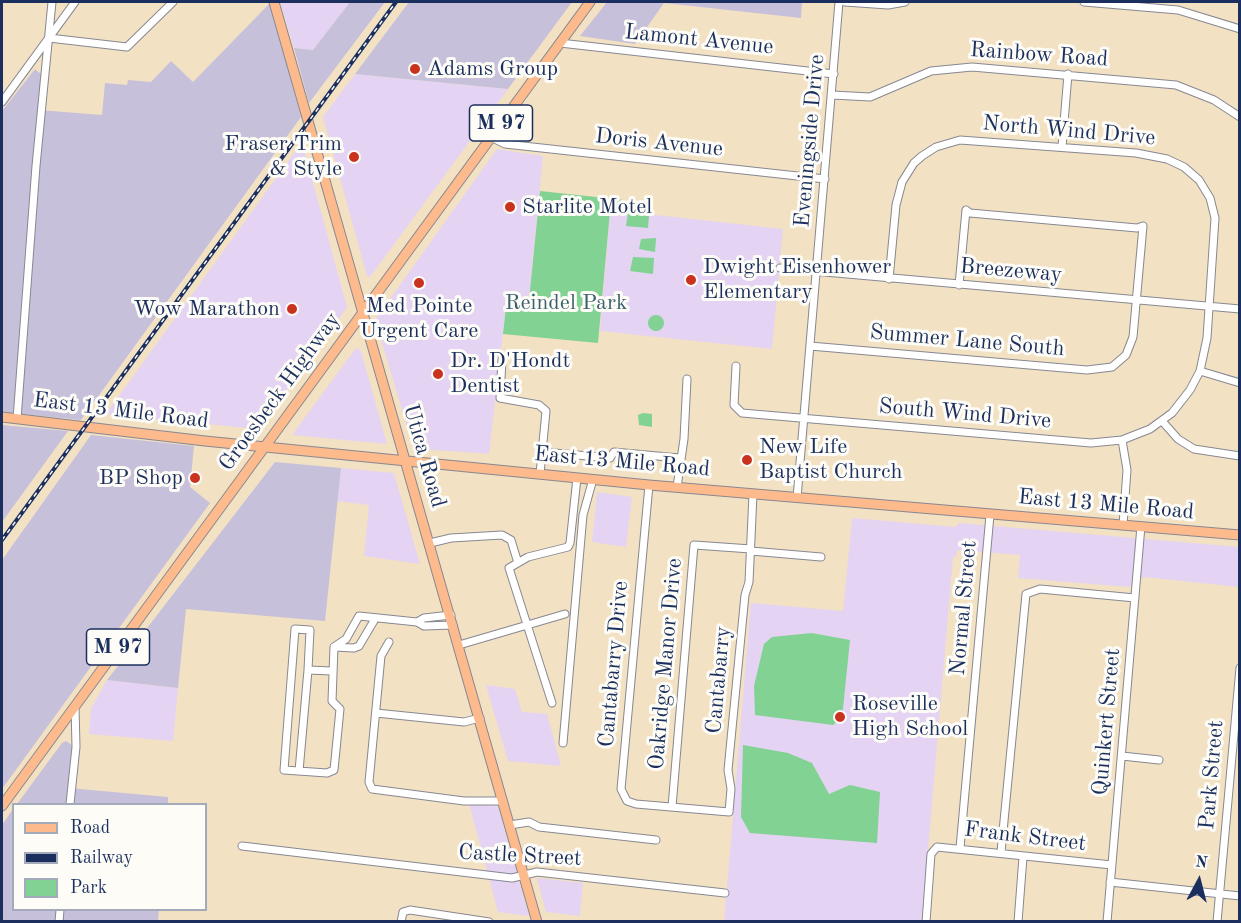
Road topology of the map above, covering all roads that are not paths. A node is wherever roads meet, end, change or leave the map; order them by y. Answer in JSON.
{"nodes":[{"id":1,"x":52,"y":2,"type":"edge"},
{"id":2,"x":75,"y":2,"type":"edge"},
{"id":3,"x":173,"y":2,"type":"edge"},
{"id":4,"x":274,"y":2,"type":"edge"},
{"id":5,"x":590,"y":2,"type":"edge"},
{"id":6,"x":839,"y":2,"type":"edge"},
{"id":7,"x":846,"y":2,"type":"edge"},
{"id":8,"x":904,"y":2,"type":"edge"},
{"id":9,"x":1084,"y":2,"type":"edge"},
{"id":10,"x":1239,"y":29,"type":"edge"},
{"id":11,"x":49,"y":38,"type":"junction"},
{"id":12,"x":560,"y":43,"type":"junction"},
{"id":13,"x":834,"y":74,"type":"junction"},
{"id":14,"x":1068,"y":74,"type":"junction"},
{"id":15,"x":832,"y":95,"type":"junction"},
{"id":16,"x":2,"y":102,"type":"edge"},
{"id":17,"x":1239,"y":117,"type":"edge"},
{"id":18,"x":491,"y":137,"type":"junction"},
{"id":19,"x":1062,"y":147,"type":"junction"},
{"id":20,"x":825,"y":179,"type":"junction"},
{"id":21,"x":780,"y":268,"type":"dead end"},
{"id":22,"x":817,"y":273,"type":"junction"},
{"id":23,"x":889,"y":279,"type":"junction"},
{"id":24,"x":958,"y":285,"type":"junction"},
{"id":25,"x":1136,"y":300,"type":"junction"},
{"id":26,"x":1209,"y":307,"type":"junction"},
{"id":27,"x":1239,"y":309,"type":"edge"},
{"id":28,"x":362,"y":313,"type":"junction"},
{"id":29,"x":810,"y":346,"type":"junction"},
{"id":30,"x":502,"y":360,"type":"dead end"},
{"id":31,"x":736,"y":366,"type":"dead end"},
{"id":32,"x":1200,"y":371,"type":"junction"},
{"id":33,"x":687,"y":379,"type":"dead end"},
{"id":34,"x":1239,"y":383,"type":"edge"},
{"id":35,"x":2,"y":417,"type":"edge"},
{"id":36,"x":17,"y":419,"type":"junction"},
{"id":37,"x":804,"y":419,"type":"junction"},
{"id":38,"x":1162,"y":421,"type":"junction"},
{"id":39,"x":1122,"y":440,"type":"junction"},
{"id":40,"x":264,"y":447,"type":"junction"},
{"id":41,"x":543,"y":452,"type":"junction"},
{"id":42,"x":1239,"y":456,"type":"edge"},
{"id":43,"x":679,"y":458,"type":"junction"},
{"id":44,"x":404,"y":460,"type":"junction"},
{"id":45,"x":540,"y":474,"type":"junction"},
{"id":46,"x":577,"y":478,"type":"junction"},
{"id":47,"x":593,"y":479,"type":"junction"},
{"id":48,"x":649,"y":485,"type":"junction"},
{"id":49,"x":676,"y":487,"type":"junction"},
{"id":50,"x":753,"y":494,"type":"junction"},
{"id":51,"x":797,"y":498,"type":"junction"},
{"id":52,"x":990,"y":514,"type":"junction"},
{"id":53,"x":1123,"y":525,"type":"junction"},
{"id":54,"x":1141,"y":526,"type":"junction"},
{"id":55,"x":1239,"y":535,"type":"edge"},
{"id":56,"x":430,"y":543,"type":"junction"},
{"id":57,"x":751,"y":550,"type":"junction"},
{"id":58,"x":820,"y":557,"type":"dead end"},
{"id":59,"x":518,"y":563,"type":"junction"},
{"id":60,"x":1135,"y":598,"type":"junction"},
{"id":61,"x":565,"y":614,"type":"dead end"},
{"id":62,"x":375,"y":619,"type":"junction"},
{"id":63,"x":452,"y":620,"type":"junction"},
{"id":64,"x":525,"y":625,"type":"junction"},
{"id":65,"x":389,"y":642,"type":"dead end"},
{"id":66,"x":459,"y":645,"type":"junction"},
{"id":67,"x":334,"y":647,"type":"junction"},
{"id":68,"x":1239,"y":668,"type":"edge"},
{"id":69,"x":308,"y":669,"type":"junction"},
{"id":70,"x":332,"y":671,"type":"junction"},
{"id":71,"x":552,"y":703,"type":"dead end"},
{"id":72,"x":75,"y":706,"type":"junction"},
{"id":73,"x":376,"y":713,"type":"junction"},
{"id":74,"x":480,"y":718,"type":"junction"},
{"id":75,"x":563,"y":743,"type":"dead end"},
{"id":76,"x":1122,"y":756,"type":"junction"},
{"id":77,"x":1159,"y":759,"type":"dead end"},
{"id":78,"x":299,"y":771,"type":"junction"},
{"id":79,"x":503,"y":801,"type":"junction"},
{"id":80,"x":70,"y":803,"type":"edge"},
{"id":81,"x":2,"y":806,"type":"edge"},
{"id":82,"x":672,"y":807,"type":"junction"},
{"id":83,"x":510,"y":825,"type":"junction"},
{"id":84,"x":656,"y":840,"type":"dead end"},
{"id":85,"x":242,"y":846,"type":"dead end"},
{"id":86,"x":960,"y":848,"type":"junction"},
{"id":87,"x":1001,"y":852,"type":"junction"},
{"id":88,"x":1023,"y":857,"type":"junction"},
{"id":89,"x":1112,"y":865,"type":"junction"},
{"id":90,"x":525,"y":875,"type":"junction"},
{"id":91,"x":1110,"y":882,"type":"junction"},
{"id":92,"x":725,"y":893,"type":"dead end"},
{"id":93,"x":1220,"y":893,"type":"junction"},
{"id":94,"x":1239,"y":896,"type":"edge"},
{"id":95,"x":401,"y":921,"type":"edge"},
{"id":96,"x":489,"y":921,"type":"edge"},
{"id":97,"x":537,"y":921,"type":"edge"},
{"id":98,"x":926,"y":921,"type":"edge"},
{"id":99,"x":1017,"y":921,"type":"edge"},
{"id":100,"x":1107,"y":921,"type":"edge"},
{"id":101,"x":1217,"y":921,"type":"edge"}],
"edges":[{"from":1,"to":11,"type":"street"},
{"from":2,"to":11,"type":"street"},
{"from":3,"to":11,"type":"street"},
{"from":4,"to":28,"type":"main road","name":"Utica Road"},
{"from":5,"to":12,"type":"main road","name":"Groesbeck Highway","number":"M 97"},
{"from":6,"to":13,"type":"street","name":"Eveningside Drive"},
{"from":7,"to":8,"type":"street"},
{"from":9,"to":10,"type":"street"},
{"from":11,"to":16,"type":"street"},
{"from":11,"to":36,"type":"street"},
{"from":12,"to":13,"type":"street","name":"Lamont Avenue"},
{"from":12,"to":18,"type":"main road","name":"Groesbeck Highway","number":"M 97"},
{"from":13,"to":15,"type":"street","name":"Eveningside Drive"},
{"from":14,"to":15,"type":"street","name":"Rainbow Road"},
{"from":14,"to":17,"type":"street","name":"Rainbow Road"},
{"from":14,"to":19,"type":"street"},
{"from":15,"to":20,"type":"street","name":"Eveningside Drive"},
{"from":18,"to":20,"type":"street","name":"Doris Avenue"},
{"from":18,"to":28,"type":"main road","name":"Groesbeck Highway","number":"M 97"},
{"from":19,"to":23,"type":"street","name":"North Wind Drive"},
{"from":19,"to":26,"type":"street","name":"North Wind Drive"},
{"from":20,"to":22,"type":"street","name":"Eveningside Drive"},
{"from":21,"to":22,"type":"street","name":"Breezeway"},
{"from":22,"to":23,"type":"street","name":"Breezeway"},
{"from":22,"to":29,"type":"street","name":"Eveningside Drive"},
{"from":23,"to":24,"type":"street","name":"Breezeway"},
{"from":24,"to":25,"type":"street","name":"Breezeway"},
{"from":24,"to":25,"type":"street"},
{"from":25,"to":26,"type":"street","name":"Breezeway"},
{"from":25,"to":29,"type":"street","name":"Summer Lane South"},
{"from":26,"to":27,"type":"street","name":"Breezeway"},
{"from":26,"to":32,"type":"street"},
{"from":28,"to":40,"type":"main road","name":"Groesbeck Highway","number":"M 97"},
{"from":28,"to":44,"type":"main road","name":"Utica Road"},
{"from":29,"to":37,"type":"street","name":"Eveningside Drive"},
{"from":30,"to":41,"type":"street"},
{"from":31,"to":37,"type":"street","name":"South Wind Drive"},
{"from":32,"to":34,"type":"street"},
{"from":32,"to":38,"type":"street","name":"South Wind Drive"},
{"from":33,"to":43,"type":"street"},
{"from":35,"to":36,"type":"main road","name":"East 13 Mile Road"},
{"from":36,"to":40,"type":"main road","name":"East 13 Mile Road"},
{"from":37,"to":39,"type":"street","name":"South Wind Drive"},
{"from":37,"to":51,"type":"street","name":"Eveningside Drive"},
{"from":38,"to":39,"type":"street","name":"South Wind Drive"},
{"from":38,"to":42,"type":"street"},
{"from":39,"to":53,"type":"street"},
{"from":40,"to":44,"type":"main road","name":"East 13 Mile Road"},
{"from":40,"to":72,"type":"main road","name":"Groesbeck Highway","number":"M 97"},
{"from":41,"to":43,"type":"street"},
{"from":41,"to":45,"type":"street"},
{"from":43,"to":49,"type":"street"},
{"from":44,"to":45,"type":"main road","name":"East 13 Mile Road"},
{"from":44,"to":56,"type":"main road","name":"Utica Road"},
{"from":45,"to":46,"type":"main road","name":"East 13 Mile Road"},
{"from":46,"to":47,"type":"main road","name":"East 13 Mile Road"},
{"from":46,"to":59,"type":"street"},
{"from":47,"to":48,"type":"main road","name":"East 13 Mile Road"},
{"from":47,"to":75,"type":"street"},
{"from":48,"to":49,"type":"main road","name":"East 13 Mile Road"},
{"from":48,"to":82,"type":"street","name":"Cantabarry Drive"},
{"from":49,"to":50,"type":"main road","name":"East 13 Mile Road"},
{"from":50,"to":51,"type":"main road","name":"East 13 Mile Road"},
{"from":50,"to":57,"type":"street","name":"Cantabarry"},
{"from":51,"to":52,"type":"main road","name":"East 13 Mile Road"},
{"from":52,"to":53,"type":"main road","name":"East 13 Mile Road"},
{"from":52,"to":86,"type":"street","name":"Normal Street"},
{"from":53,"to":54,"type":"main road","name":"East 13 Mile Road"},
{"from":54,"to":55,"type":"main road","name":"East 13 Mile Road"},
{"from":54,"to":60,"type":"street","name":"Quinkert Street"},
{"from":56,"to":59,"type":"street"},
{"from":56,"to":63,"type":"main road","name":"Utica Road"},
{"from":57,"to":58,"type":"street"},
{"from":57,"to":82,"type":"street","name":"Oakridge Manor Drive"},
{"from":57,"to":82,"type":"street","name":"Cantabarry"},
{"from":59,"to":64,"type":"street"},
{"from":60,"to":76,"type":"street","name":"Quinkert Street"},
{"from":60,"to":87,"type":"street"},
{"from":61,"to":64,"type":"street"},
{"from":62,"to":63,"type":"street"},
{"from":62,"to":67,"type":"street"},
{"from":62,"to":67,"type":"street"},
{"from":63,"to":66,"type":"main road","name":"Utica Road"},
{"from":64,"to":66,"type":"street"},
{"from":64,"to":71,"type":"street"},
{"from":65,"to":73,"type":"street"},
{"from":66,"to":74,"type":"main road","name":"Utica Road"},
{"from":67,"to":70,"type":"street"},
{"from":68,"to":93,"type":"street","name":"Park Street"},
{"from":69,"to":70,"type":"street"},
{"from":69,"to":78,"type":"street"},
{"from":69,"to":78,"type":"street"},
{"from":70,"to":78,"type":"street"},
{"from":72,"to":80,"type":"street"},
{"from":72,"to":81,"type":"main road","name":"Groesbeck Highway","number":"M 97"},
{"from":73,"to":74,"type":"street"},
{"from":73,"to":79,"type":"street"},
{"from":74,"to":79,"type":"main road","name":"Utica Road"},
{"from":76,"to":77,"type":"street"},
{"from":76,"to":89,"type":"street","name":"Quinkert Street"},
{"from":79,"to":83,"type":"main road","name":"Utica Road"},
{"from":83,"to":84,"type":"street"},
{"from":83,"to":90,"type":"main road","name":"Utica Road"},
{"from":85,"to":90,"type":"street","name":"Castle Street"},
{"from":86,"to":87,"type":"street","name":"Frank Street"},
{"from":86,"to":98,"type":"street","name":"Frank Street"},
{"from":87,"to":88,"type":"street","name":"Frank Street"},
{"from":88,"to":89,"type":"street","name":"Frank Street"},
{"from":88,"to":99,"type":"street"},
{"from":89,"to":91,"type":"street","name":"Quinkert Street"},
{"from":90,"to":92,"type":"street","name":"Castle Street"},
{"from":90,"to":97,"type":"main road","name":"Utica Road"},
{"from":91,"to":93,"type":"street"},
{"from":91,"to":100,"type":"street","name":"Quinkert Street"},
{"from":93,"to":94,"type":"street"},
{"from":93,"to":101,"type":"street","name":"Park Street"},
{"from":95,"to":96,"type":"street"}]}
